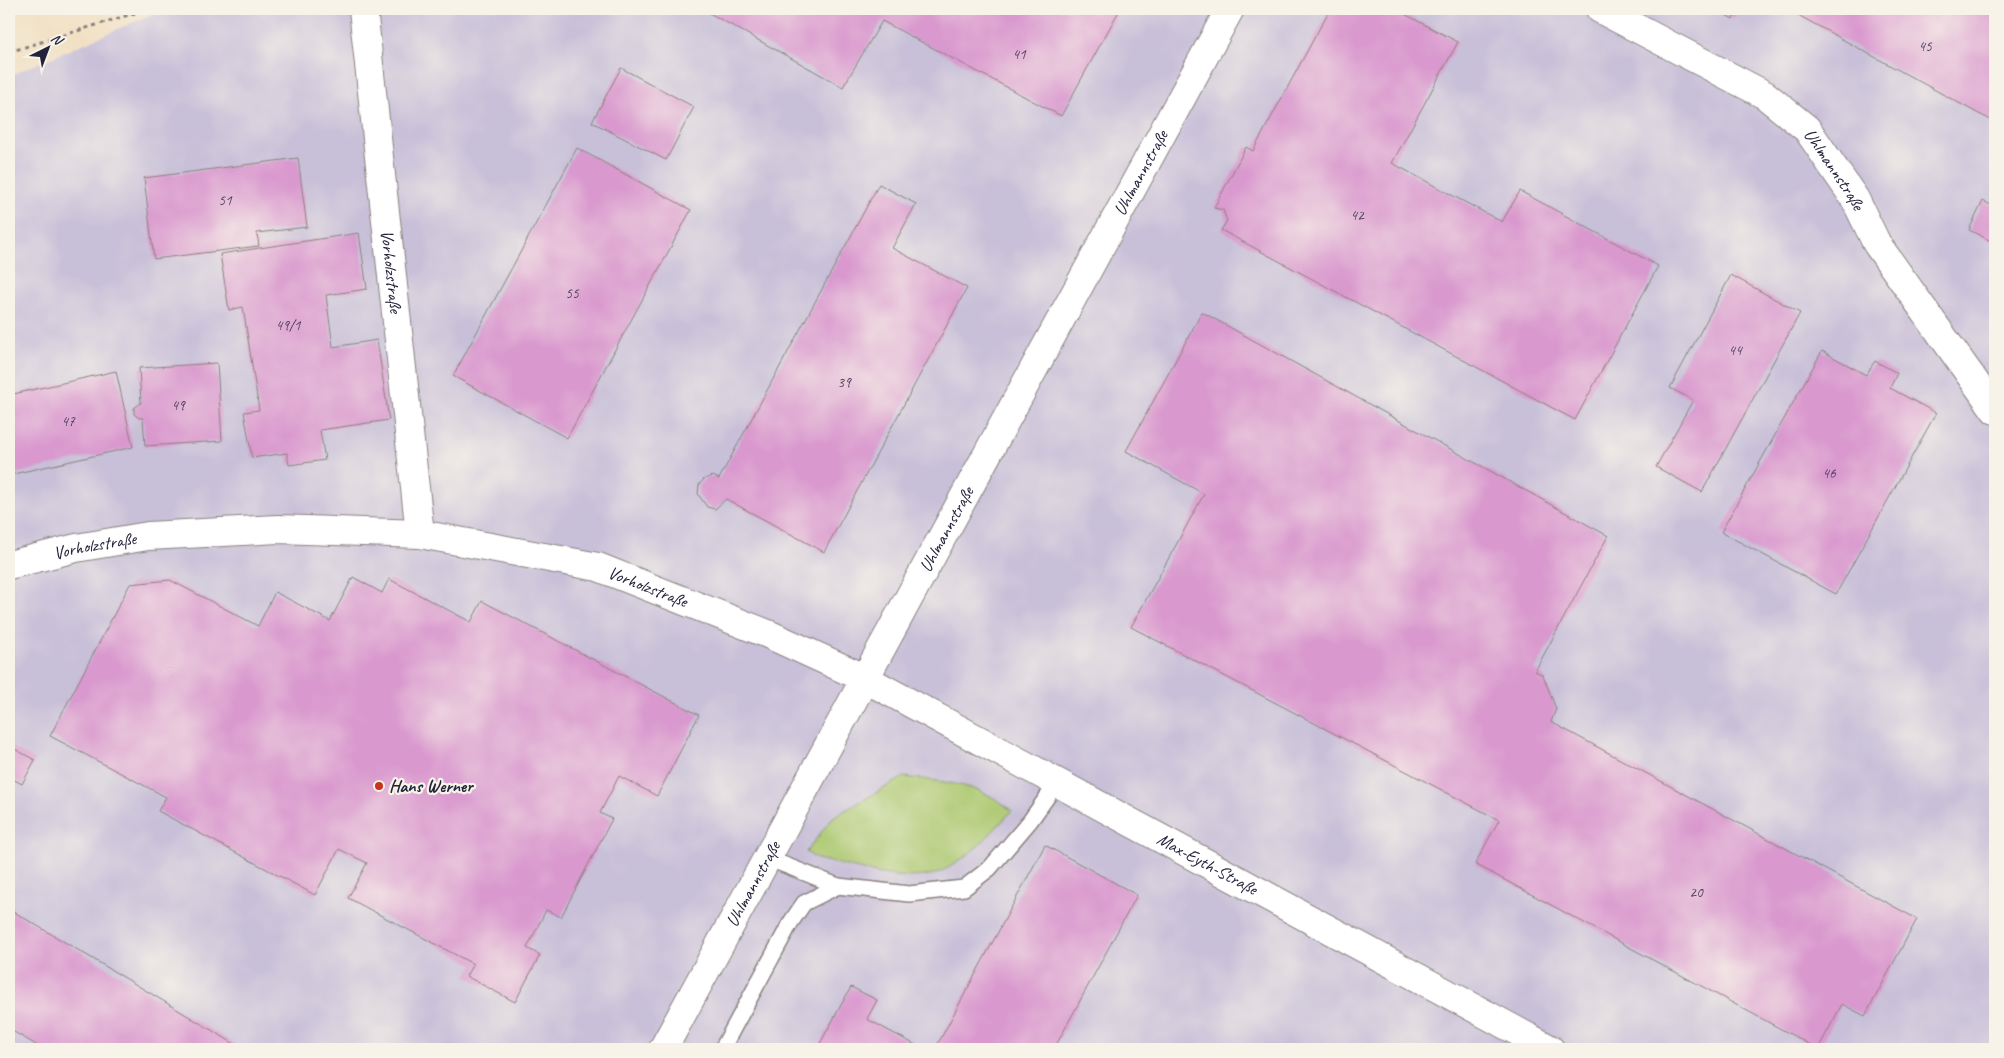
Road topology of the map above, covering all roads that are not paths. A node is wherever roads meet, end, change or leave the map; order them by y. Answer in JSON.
{"nodes":[{"id":1,"x":363,"y":9,"type":"edge"},
{"id":2,"x":1230,"y":9,"type":"edge"},
{"id":3,"x":1600,"y":9,"type":"edge"},
{"id":4,"x":1995,"y":410,"type":"edge"},
{"id":5,"x":420,"y":534,"type":"junction"},
{"id":6,"x":9,"y":565,"type":"edge"},
{"id":7,"x":864,"y":678,"type":"junction"},
{"id":8,"x":1057,"y":783,"type":"junction"},
{"id":9,"x":766,"y":858,"type":"junction"},
{"id":10,"x":838,"y":886,"type":"junction"},
{"id":11,"x":662,"y":1049,"type":"edge"},
{"id":12,"x":722,"y":1049,"type":"edge"},
{"id":13,"x":1550,"y":1049,"type":"edge"}],
"edges":[{"from":1,"to":5,"type":"street","name":"Vorholzstraße"},
{"from":2,"to":7,"type":"street","name":"Uhlmannstraße"},
{"from":3,"to":4,"type":"street","name":"Uhlmannstraße"},
{"from":5,"to":6,"type":"street","name":"Vorholzstraße"},
{"from":5,"to":7,"type":"street","name":"Vorholzstraße"},
{"from":7,"to":8,"type":"street","name":"Max-Eyth-Straße"},
{"from":7,"to":9,"type":"street","name":"Uhlmannstraße"},
{"from":8,"to":10,"type":"lane"},
{"from":8,"to":13,"type":"street","name":"Max-Eyth-Straße"},
{"from":9,"to":10,"type":"lane"},
{"from":9,"to":11,"type":"street","name":"Uhlmannstraße"},
{"from":10,"to":12,"type":"lane"}]}
